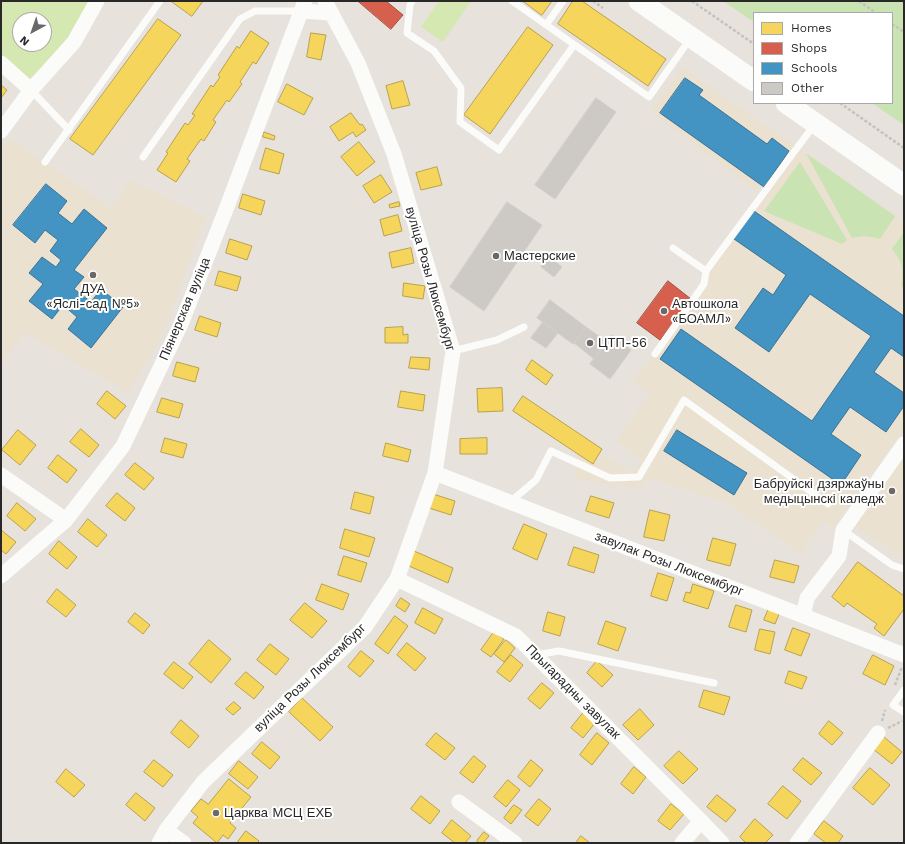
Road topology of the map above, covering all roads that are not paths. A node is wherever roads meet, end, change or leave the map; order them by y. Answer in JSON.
{"nodes":[{"id":1,"x":97,"y":1,"type":"edge"},
{"id":2,"x":160,"y":1,"type":"edge"},
{"id":3,"x":412,"y":1,"type":"edge"},
{"id":4,"x":512,"y":1,"type":"edge"},
{"id":5,"x":563,"y":1,"type":"edge"},
{"id":6,"x":639,"y":1,"type":"edge"},
{"id":7,"x":303,"y":6,"type":"edge"},
{"id":8,"x":328,"y":7,"type":"edge"},
{"id":9,"x":546,"y":25,"type":"junction"},
{"id":10,"x":691,"y":38,"type":"junction"},
{"id":11,"x":574,"y":45,"type":"junction"},
{"id":12,"x":1,"y":63,"type":"edge"},
{"id":13,"x":753,"y":80,"type":"edge"},
{"id":14,"x":31,"y":90,"type":"junction"},
{"id":15,"x":787,"y":104,"type":"edge"},
{"id":16,"x":815,"y":123,"type":"junction"},
{"id":17,"x":69,"y":130,"type":"junction"},
{"id":18,"x":1,"y":131,"type":"edge"},
{"id":19,"x":143,"y":157,"type":"dead end"},
{"id":20,"x":45,"y":162,"type":"dead end"},
{"id":21,"x":904,"y":185,"type":"edge"},
{"id":22,"x":673,"y":248,"type":"dead end"},
{"id":23,"x":706,"y":271,"type":"junction"},
{"id":24,"x":524,"y":327,"type":"dead end"},
{"id":25,"x":453,"y":351,"type":"junction"},
{"id":26,"x":655,"y":354,"type":"dead end"},
{"id":27,"x":904,"y":444,"type":"edge"},
{"id":28,"x":435,"y":473,"type":"junction"},
{"id":29,"x":1,"y":475,"type":"edge"},
{"id":30,"x":510,"y":502,"type":"junction"},
{"id":31,"x":828,"y":504,"type":"dead end"},
{"id":32,"x":66,"y":520,"type":"junction"},
{"id":33,"x":843,"y":530,"type":"junction"},
{"id":34,"x":904,"y":569,"type":"edge"},
{"id":35,"x":1,"y":576,"type":"edge"},
{"id":36,"x":396,"y":579,"type":"junction"},
{"id":37,"x":803,"y":616,"type":"junction"},
{"id":38,"x":535,"y":655,"type":"junction"},
{"id":39,"x":904,"y":655,"type":"edge"},
{"id":40,"x":714,"y":683,"type":"dead end"},
{"id":41,"x":904,"y":690,"type":"edge"},
{"id":42,"x":904,"y":712,"type":"edge"},
{"id":43,"x":878,"y":733,"type":"dead end"},
{"id":44,"x":459,"y":802,"type":"dead end"},
{"id":45,"x":701,"y":821,"type":"junction"},
{"id":46,"x":162,"y":837,"type":"edge"},
{"id":47,"x":184,"y":843,"type":"edge"},
{"id":48,"x":515,"y":843,"type":"edge"},
{"id":49,"x":682,"y":843,"type":"edge"},
{"id":50,"x":722,"y":843,"type":"edge"},
{"id":51,"x":797,"y":843,"type":"edge"}],
"edges":[{"from":1,"to":14,"type":"street"},
{"from":2,"to":17,"type":"lane"},
{"from":3,"to":11,"type":"lane"},
{"from":4,"to":9,"type":"lane"},
{"from":5,"to":9,"type":"lane"},
{"from":6,"to":10,"type":"main road"},
{"from":7,"to":8,"type":"street","name":"вуліца Розы Люксембург"},
{"from":7,"to":19,"type":"lane"},
{"from":7,"to":32,"type":"street","name":"Піянерская вуліца"},
{"from":8,"to":25,"type":"street","name":"вуліца Розы Люксембург"},
{"from":9,"to":11,"type":"lane"},
{"from":10,"to":11,"type":"lane"},
{"from":10,"to":13,"type":"main road"},
{"from":12,"to":14,"type":"street"},
{"from":14,"to":17,"type":"lane"},
{"from":14,"to":18,"type":"street"},
{"from":15,"to":16,"type":"main road"},
{"from":16,"to":21,"type":"main road"},
{"from":16,"to":23,"type":"lane"},
{"from":17,"to":20,"type":"lane"},
{"from":22,"to":23,"type":"lane"},
{"from":23,"to":26,"type":"lane"},
{"from":24,"to":25,"type":"lane"},
{"from":25,"to":28,"type":"street","name":"вуліца Розы Люксембург"},
{"from":27,"to":33,"type":"street"},
{"from":28,"to":30,"type":"street","name":"завулак Розы Люксембург"},
{"from":28,"to":36,"type":"street","name":"вуліца Розы Люксембург"},
{"from":29,"to":32,"type":"street"},
{"from":30,"to":31,"type":"lane"},
{"from":30,"to":37,"type":"street","name":"завулак Розы Люксембург"},
{"from":32,"to":35,"type":"street","name":"Піянерская вуліца"},
{"from":33,"to":34,"type":"lane"},
{"from":33,"to":37,"type":"street"},
{"from":36,"to":38,"type":"street","name":"Прыгарадны завулак"},
{"from":36,"to":46,"type":"street","name":"вуліца Розы Люксембург"},
{"from":37,"to":39,"type":"street","name":"завулак Розы Люксембург"},
{"from":38,"to":40,"type":"lane"},
{"from":38,"to":45,"type":"street","name":"Прыгарадны завулак"},
{"from":41,"to":42,"type":"lane"},
{"from":43,"to":51,"type":"street"},
{"from":44,"to":48,"type":"street"},
{"from":45,"to":49,"type":"street"},
{"from":45,"to":50,"type":"street","name":"Прыгарадны завулак"},
{"from":46,"to":47,"type":"street"}]}
